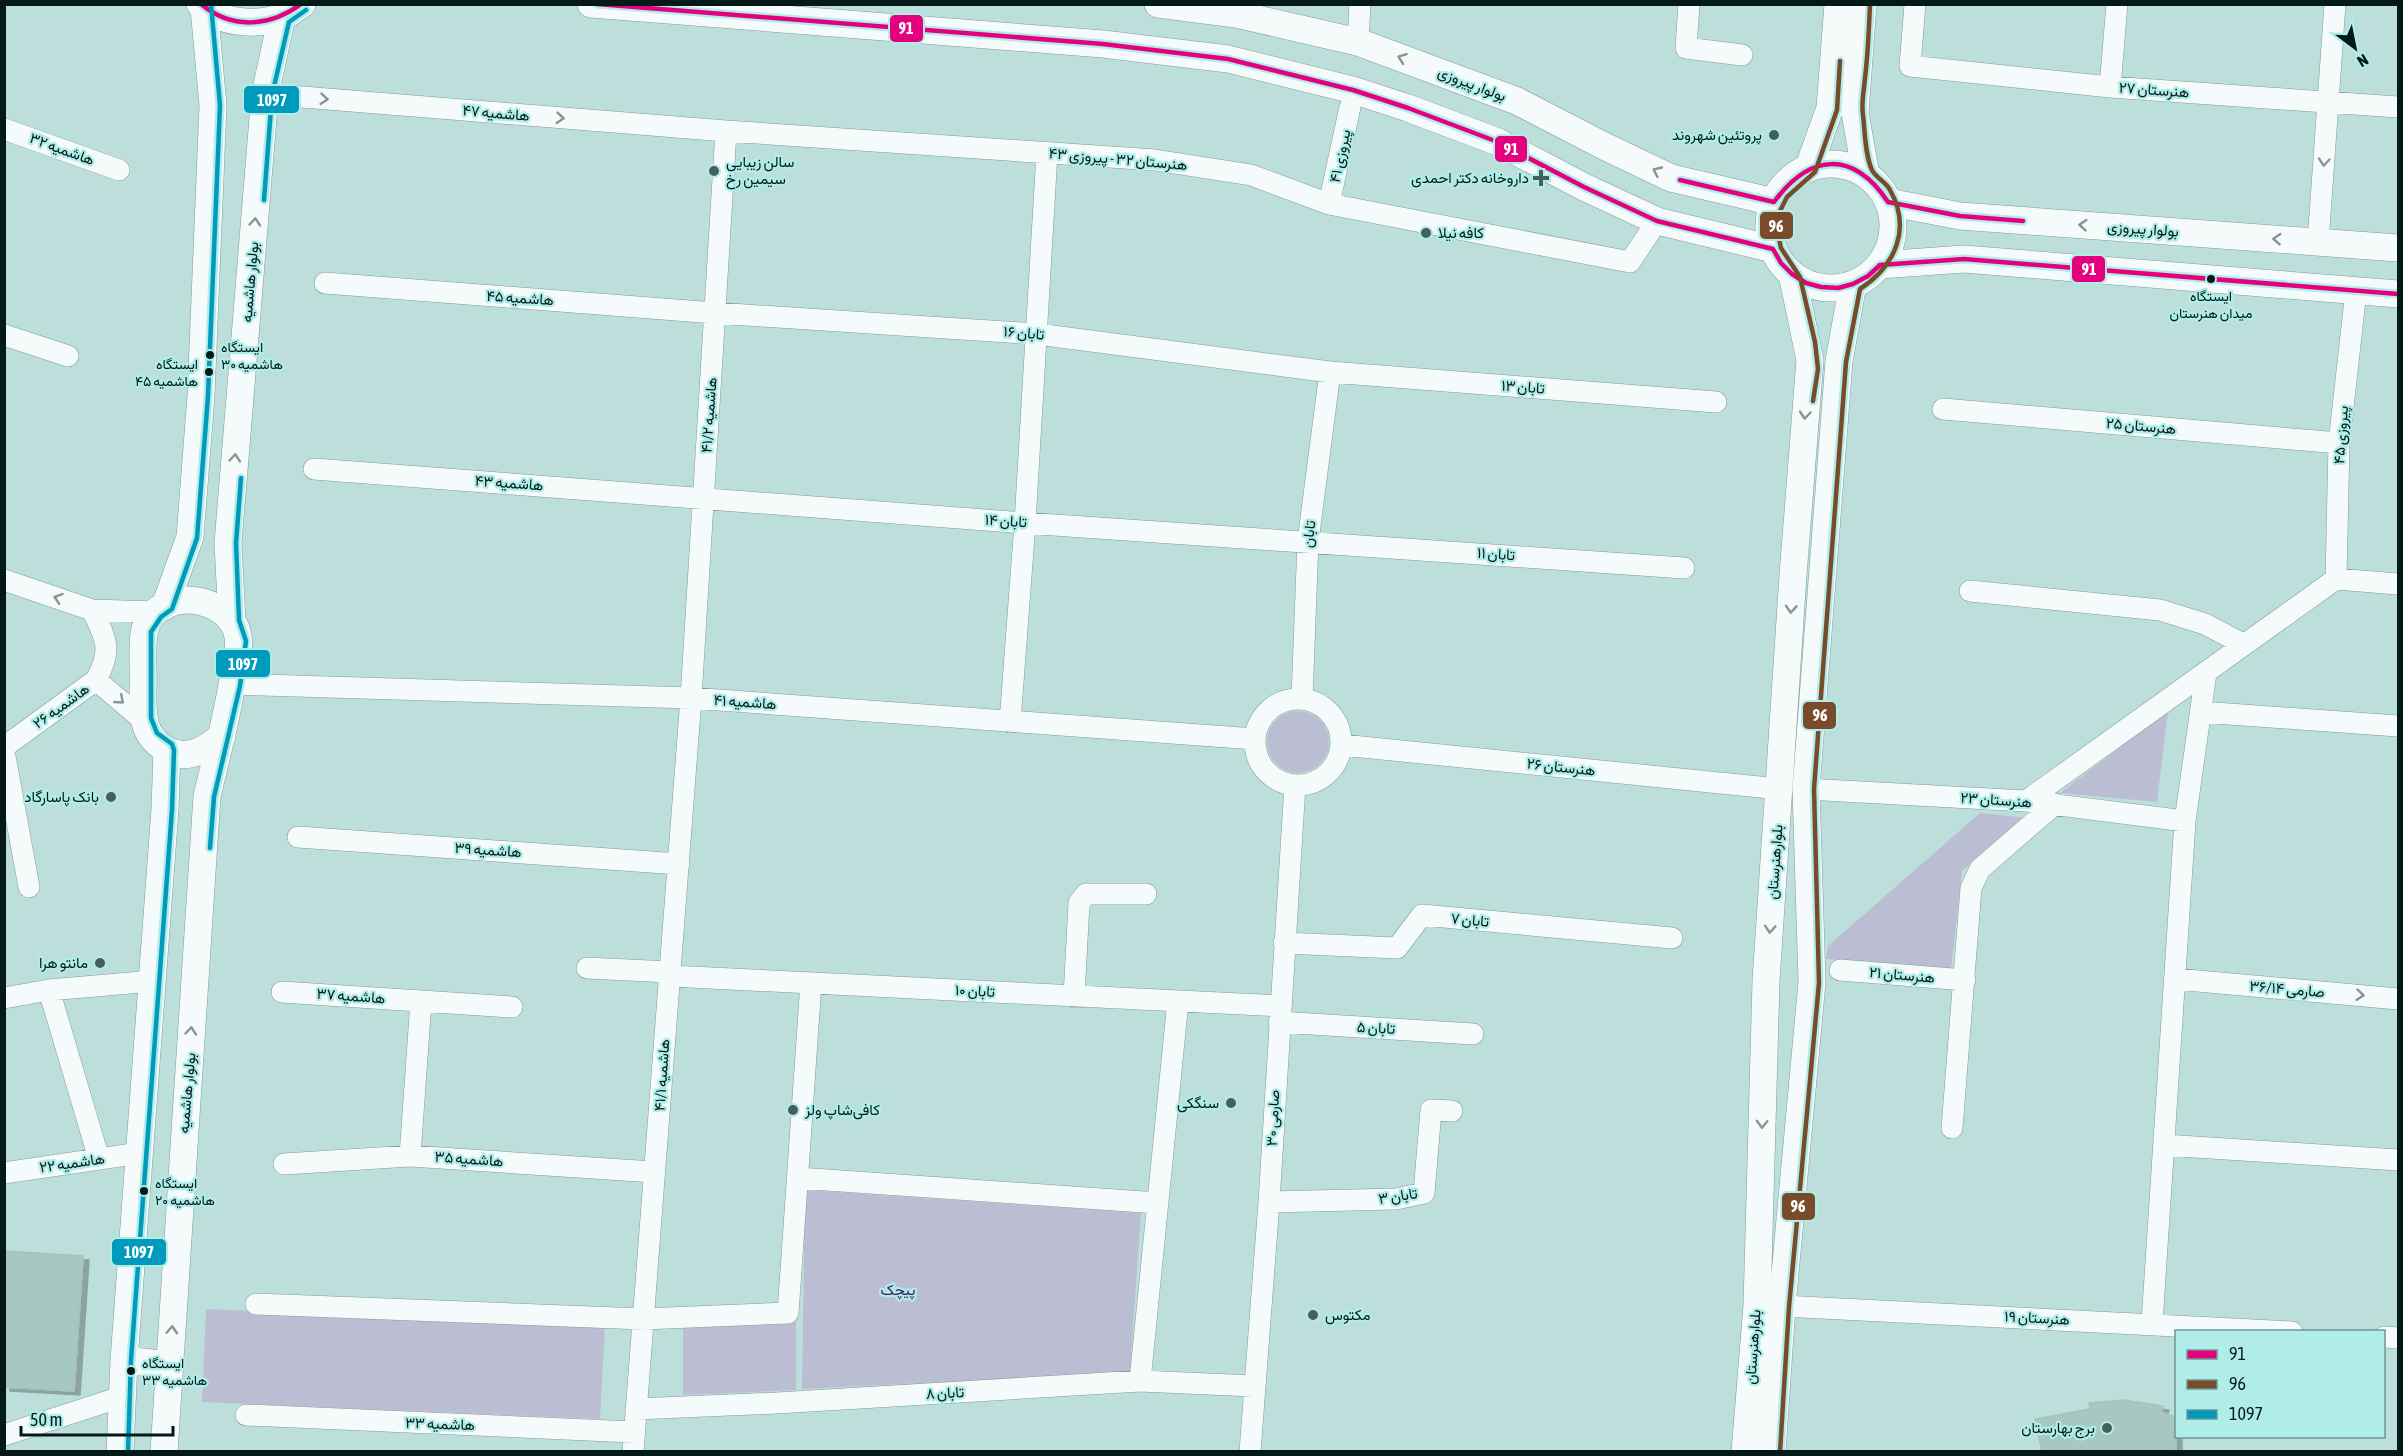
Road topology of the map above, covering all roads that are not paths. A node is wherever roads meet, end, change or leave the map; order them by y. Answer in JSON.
{"nodes":[{"id":1,"x":591,"y":4,"type":"edge"},
{"id":2,"x":1158,"y":4,"type":"edge"},
{"id":3,"x":1360,"y":4,"type":"edge"},
{"id":4,"x":1689,"y":4,"type":"edge"},
{"id":5,"x":1838,"y":4,"type":"edge"},
{"id":6,"x":1863,"y":4,"type":"edge"},
{"id":7,"x":1916,"y":4,"type":"edge"},
{"id":8,"x":2117,"y":4,"type":"edge"},
{"id":9,"x":2335,"y":4,"type":"edge"},
{"id":10,"x":202,"y":6,"type":"edge"},
{"id":11,"x":292,"y":11,"type":"edge"},
{"id":12,"x":1358,"y":42,"type":"junction"},
{"id":13,"x":1742,"y":56,"type":"dead end"},
{"id":14,"x":2110,"y":87,"type":"junction"},
{"id":15,"x":265,"y":94,"type":"junction"},
{"id":16,"x":2329,"y":104,"type":"junction"},
{"id":17,"x":1350,"y":107,"type":"dead end"},
{"id":18,"x":2398,"y":107,"type":"edge"},
{"id":19,"x":4,"y":129,"type":"edge"},
{"id":20,"x":726,"y":131,"type":"junction"},
{"id":21,"x":1047,"y":153,"type":"junction"},
{"id":22,"x":1808,"y":169,"type":"junction"},
{"id":23,"x":119,"y":170,"type":"dead end"},
{"id":24,"x":1866,"y":175,"type":"junction"},
{"id":25,"x":1774,"y":202,"type":"junction"},
{"id":26,"x":1888,"y":202,"type":"junction"},
{"id":27,"x":1329,"y":204,"type":"junction"},
{"id":28,"x":1657,"y":221,"type":"junction"},
{"id":29,"x":2318,"y":242,"type":"junction"},
{"id":30,"x":2398,"y":248,"type":"edge"},
{"id":31,"x":1773,"y":249,"type":"junction"},
{"id":32,"x":1880,"y":265,"type":"junction"},
{"id":33,"x":1792,"y":274,"type":"junction"},
{"id":34,"x":325,"y":283,"type":"dead end"},
{"id":35,"x":1853,"y":284,"type":"junction"},
{"id":36,"x":2356,"y":291,"type":"junction"},
{"id":37,"x":2398,"y":294,"type":"edge"},
{"id":38,"x":715,"y":314,"type":"junction"},
{"id":39,"x":1038,"y":334,"type":"junction"},
{"id":40,"x":4,"y":335,"type":"edge"},
{"id":41,"x":68,"y":356,"type":"dead end"},
{"id":42,"x":1330,"y":372,"type":"junction"},
{"id":43,"x":1716,"y":402,"type":"dead end"},
{"id":44,"x":1943,"y":409,"type":"dead end"},
{"id":45,"x":2339,"y":442,"type":"junction"},
{"id":46,"x":314,"y":469,"type":"dead end"},
{"id":47,"x":704,"y":497,"type":"junction"},
{"id":48,"x":1025,"y":523,"type":"junction"},
{"id":49,"x":1308,"y":541,"type":"junction"},
{"id":50,"x":1684,"y":568,"type":"dead end"},
{"id":51,"x":2336,"y":579,"type":"junction"},
{"id":52,"x":4,"y":580,"type":"edge"},
{"id":53,"x":2398,"y":584,"type":"edge"},
{"id":54,"x":1970,"y":591,"type":"dead end"},
{"id":55,"x":161,"y":609,"type":"junction"},
{"id":56,"x":92,"y":610,"type":"junction"},
{"id":57,"x":232,"y":621,"type":"junction"},
{"id":58,"x":2242,"y":644,"type":"junction"},
{"id":59,"x":2206,"y":673,"type":"junction"},
{"id":60,"x":96,"y":680,"type":"junction"},
{"id":61,"x":233,"y":684,"type":"junction"},
{"id":62,"x":691,"y":698,"type":"junction"},
{"id":63,"x":1302,"y":698,"type":"junction"},
{"id":64,"x":2201,"y":712,"type":"junction"},
{"id":65,"x":143,"y":720,"type":"junction"},
{"id":66,"x":1010,"y":722,"type":"junction"},
{"id":67,"x":2398,"y":726,"type":"edge"},
{"id":68,"x":222,"y":736,"type":"junction"},
{"id":69,"x":1255,"y":739,"type":"junction"},
{"id":70,"x":1342,"y":745,"type":"junction"},
{"id":71,"x":4,"y":749,"type":"edge"},
{"id":72,"x":167,"y":750,"type":"junction"},
{"id":73,"x":1295,"y":785,"type":"junction"},
{"id":74,"x":1780,"y":789,"type":"junction"},
{"id":75,"x":1806,"y":789,"type":"junction"},
{"id":76,"x":2026,"y":801,"type":"junction"},
{"id":77,"x":2055,"y":804,"type":"junction"},
{"id":78,"x":2185,"y":821,"type":"junction"},
{"id":79,"x":298,"y":837,"type":"dead end"},
{"id":80,"x":679,"y":864,"type":"junction"},
{"id":81,"x":29,"y":887,"type":"dead end"},
{"id":82,"x":1146,"y":894,"type":"dead end"},
{"id":83,"x":1672,"y":938,"type":"dead end"},
{"id":84,"x":1284,"y":943,"type":"junction"},
{"id":85,"x":587,"y":968,"type":"dead end"},
{"id":86,"x":1840,"y":970,"type":"dead end"},
{"id":87,"x":670,"y":974,"type":"junction"},
{"id":88,"x":2176,"y":979,"type":"junction"},
{"id":89,"x":1965,"y":980,"type":"junction"},
{"id":90,"x":153,"y":981,"type":"junction"},
{"id":91,"x":1766,"y":981,"type":"junction"},
{"id":92,"x":1812,"y":982,"type":"junction"},
{"id":93,"x":811,"y":983,"type":"junction"},
{"id":94,"x":50,"y":990,"type":"junction"},
{"id":95,"x":282,"y":992,"type":"dead end"},
{"id":96,"x":1074,"y":997,"type":"junction"},
{"id":97,"x":4,"y":998,"type":"edge"},
{"id":98,"x":2398,"y":999,"type":"edge"},
{"id":99,"x":421,"y":1001,"type":"junction"},
{"id":100,"x":1178,"y":1001,"type":"junction"},
{"id":101,"x":512,"y":1007,"type":"dead end"},
{"id":102,"x":1279,"y":1014,"type":"junction"},
{"id":103,"x":1473,"y":1034,"type":"dead end"},
{"id":104,"x":1452,"y":1112,"type":"dead end"},
{"id":105,"x":1952,"y":1128,"type":"dead end"},
{"id":106,"x":2164,"y":1145,"type":"junction"},
{"id":107,"x":140,"y":1153,"type":"junction"},
{"id":108,"x":410,"y":1155,"type":"junction"},
{"id":109,"x":99,"y":1159,"type":"junction"},
{"id":110,"x":2398,"y":1160,"type":"edge"},
{"id":111,"x":284,"y":1164,"type":"dead end"},
{"id":112,"x":654,"y":1172,"type":"junction"},
{"id":113,"x":4,"y":1173,"type":"edge"},
{"id":114,"x":798,"y":1178,"type":"junction"},
{"id":115,"x":1269,"y":1202,"type":"junction"},
{"id":116,"x":1158,"y":1203,"type":"junction"},
{"id":117,"x":256,"y":1304,"type":"dead end"},
{"id":118,"x":1782,"y":1306,"type":"junction"},
{"id":119,"x":643,"y":1319,"type":"junction"},
{"id":120,"x":2152,"y":1323,"type":"junction"},
{"id":121,"x":2261,"y":1330,"type":"edge"},
{"id":122,"x":124,"y":1360,"type":"junction"},
{"id":123,"x":170,"y":1365,"type":"junction"},
{"id":124,"x":1140,"y":1381,"type":"junction"},
{"id":125,"x":1254,"y":1386,"type":"junction"},
{"id":126,"x":124,"y":1396,"type":"junction"},
{"id":127,"x":636,"y":1409,"type":"junction"},
{"id":128,"x":246,"y":1415,"type":"dead end"},
{"id":129,"x":4,"y":1435,"type":"edge"},
{"id":130,"x":633,"y":1442,"type":"edge"},
{"id":131,"x":120,"y":1452,"type":"edge"},
{"id":132,"x":164,"y":1452,"type":"edge"},
{"id":133,"x":1250,"y":1452,"type":"edge"},
{"id":134,"x":1745,"y":1452,"type":"edge"},
{"id":135,"x":1772,"y":1452,"type":"edge"}],
"edges":[{"from":1,"to":28,"type":"main road"},
{"from":2,"to":12,"type":"main road","name":"بولوار پیروزی"},
{"from":3,"to":12,"type":"street"},
{"from":4,"to":13,"type":"street"},
{"from":5,"to":22,"type":"main road"},
{"from":6,"to":24,"type":"main road"},
{"from":7,"to":14,"type":"street","name":"هنرستان ۲۷"},
{"from":8,"to":14,"type":"street"},
{"from":9,"to":16,"type":"street"},
{"from":10,"to":11,"type":"main road"},
{"from":10,"to":55,"type":"main road"},
{"from":11,"to":15,"type":"main road","name":"بولوار هاشمیه"},
{"from":25,"to":12,"type":"main road","name":"بولوار پیروزی","one_way":true},
{"from":14,"to":16,"type":"street","name":"هنرستان ۲۷"},
{"from":15,"to":20,"type":"street","name":"هاشمیه ۴۷","one_way":true},
{"from":57,"to":15,"type":"main road","name":"بولوار هاشمیه","one_way":true},
{"from":16,"to":18,"type":"street","name":"هنرستان ۲۷"},
{"from":16,"to":29,"type":"street","one_way":true},
{"from":17,"to":27,"type":"street","name":"پیروزی ۴۱"},
{"from":19,"to":23,"type":"street","name":"هاشمیه ۳۲"},
{"from":20,"to":21,"type":"street","name":"هنرستان ۳۲ - پیروزی ۴۳"},
{"from":20,"to":38,"type":"street","name":"هاشمیه ۴۱/۲"},
{"from":21,"to":27,"type":"street","name":"هنرستان ۳۲ - پیروزی ۴۳"},
{"from":21,"to":39,"type":"street"},
{"from":22,"to":24,"type":"main road"},
{"from":22,"to":25,"type":"main road"},
{"from":24,"to":26,"type":"main road"},
{"from":25,"to":31,"type":"main road"},
{"from":29,"to":26,"type":"main road","name":"بولوار پیروزی","one_way":true},
{"from":26,"to":32,"type":"main road"},
{"from":27,"to":28,"type":"street","name":"هنرستان ۳۲ - پیروزی ۴۳"},
{"from":28,"to":31,"type":"main road"},
{"from":29,"to":30,"type":"main road","name":"بولوار پیروزی"},
{"from":31,"to":33,"type":"main road"},
{"from":32,"to":35,"type":"main road"},
{"from":32,"to":36,"type":"main road"},
{"from":33,"to":35,"type":"main road"},
{"from":33,"to":74,"type":"main road","name":"بلوارهنرستان","one_way":true},
{"from":34,"to":38,"type":"street","name":"هاشمیه ۴۵"},
{"from":35,"to":75,"type":"main road","name":"بلوارهنرستان"},
{"from":36,"to":37,"type":"main road"},
{"from":36,"to":45,"type":"street","name":"پیروزی ۴۵"},
{"from":38,"to":39,"type":"street","name":"تابان ۱۶"},
{"from":38,"to":47,"type":"street","name":"هاشمیه ۴۱/۲"},
{"from":39,"to":42,"type":"street","name":"تابان ۱۶"},
{"from":39,"to":48,"type":"street"},
{"from":40,"to":41,"type":"street"},
{"from":42,"to":43,"type":"street","name":"تابان ۱۳"},
{"from":42,"to":49,"type":"street","name":"تابان"},
{"from":44,"to":45,"type":"street","name":"هنرستان ۲۵"},
{"from":45,"to":51,"type":"street","name":"پیروزی ۴۵"},
{"from":46,"to":47,"type":"street","name":"هاشمیه ۴۳"},
{"from":47,"to":48,"type":"street","name":"تابان ۱۴"},
{"from":47,"to":62,"type":"street","name":"هاشمیه ۴۱/۲"},
{"from":48,"to":49,"type":"street","name":"تابان ۱۴"},
{"from":48,"to":66,"type":"street"},
{"from":49,"to":50,"type":"street","name":"تابان ۱۱"},
{"from":49,"to":63,"type":"street","name":"تابان"},
{"from":51,"to":53,"type":"street"},
{"from":51,"to":58,"type":"street"},
{"from":56,"to":52,"type":"street","one_way":true},
{"from":54,"to":58,"type":"street"},
{"from":55,"to":56,"type":"street"},
{"from":55,"to":57,"type":"main road"},
{"from":55,"to":65,"type":"main road"},
{"from":56,"to":60,"type":"street"},
{"from":57,"to":61,"type":"main road"},
{"from":58,"to":59,"type":"street"},
{"from":59,"to":64,"type":"street"},
{"from":59,"to":76,"type":"street"},
{"from":60,"to":65,"type":"street","name":"هاشمیه ۲۶","one_way":true},
{"from":60,"to":71,"type":"street","name":"هاشمیه ۲۶"},
{"from":61,"to":62,"type":"street","name":"هاشمیه ۴۱"},
{"from":61,"to":68,"type":"main road"},
{"from":62,"to":66,"type":"street","name":"هاشمیه ۴۱"},
{"from":62,"to":80,"type":"street","name":"هاشمیه ۴۱/۱"},
{"from":63,"to":69,"type":"street"},
{"from":63,"to":70,"type":"street"},
{"from":64,"to":67,"type":"street"},
{"from":64,"to":78,"type":"street"},
{"from":65,"to":72,"type":"main road"},
{"from":66,"to":69,"type":"street","name":"هاشمیه ۴۱"},
{"from":68,"to":72,"type":"main road"},
{"from":123,"to":68,"type":"main road","name":"بولوار هاشمیه","one_way":true},
{"from":69,"to":73,"type":"street"},
{"from":70,"to":73,"type":"street"},
{"from":70,"to":74,"type":"street","name":"هنرستان ۲۶"},
{"from":71,"to":81,"type":"street"},
{"from":72,"to":90,"type":"main road"},
{"from":73,"to":84,"type":"street","name":"صارمی ۳۰"},
{"from":74,"to":91,"type":"main road","name":"بلوارهنرستان","one_way":true},
{"from":75,"to":76,"type":"street","name":"هنرستان ۲۳"},
{"from":75,"to":92,"type":"main road","name":"بلوارهنرستان"},
{"from":76,"to":77,"type":"street","name":"هنرستان ۲۳"},
{"from":77,"to":78,"type":"street","name":"هنرستان ۲۳"},
{"from":77,"to":89,"type":"street"},
{"from":78,"to":88,"type":"street"},
{"from":79,"to":80,"type":"street","name":"هاشمیه ۳۹"},
{"from":80,"to":87,"type":"street","name":"هاشمیه ۴۱/۱"},
{"from":82,"to":96,"type":"street"},
{"from":83,"to":84,"type":"street","name":"تابان ۷"},
{"from":84,"to":102,"type":"street","name":"صارمی ۳۰"},
{"from":85,"to":87,"type":"street","name":"تابان ۱۰"},
{"from":86,"to":89,"type":"street","name":"هنرستان ۲۱"},
{"from":87,"to":93,"type":"street","name":"تابان ۱۰"},
{"from":87,"to":112,"type":"street","name":"هاشمیه ۴۱/۱"},
{"from":88,"to":98,"type":"street","name":"صارمی ۳۶/۱۴","one_way":true},
{"from":88,"to":106,"type":"street"},
{"from":89,"to":105,"type":"street"},
{"from":90,"to":94,"type":"street"},
{"from":90,"to":107,"type":"main road"},
{"from":91,"to":92,"type":"main road"},
{"from":91,"to":134,"type":"main road","name":"بلوارهنرستان","one_way":true},
{"from":92,"to":118,"type":"main road","name":"بلوارهنرستان"},
{"from":93,"to":96,"type":"street","name":"تابان ۱۰"},
{"from":93,"to":114,"type":"street"},
{"from":94,"to":97,"type":"street"},
{"from":94,"to":109,"type":"street"},
{"from":95,"to":99,"type":"street","name":"هاشمیه ۳۷"},
{"from":96,"to":100,"type":"street","name":"تابان ۱۰"},
{"from":99,"to":101,"type":"street","name":"هاشمیه ۳۷"},
{"from":99,"to":108,"type":"street"},
{"from":100,"to":102,"type":"street","name":"تابان ۱۰"},
{"from":100,"to":116,"type":"street"},
{"from":102,"to":103,"type":"street","name":"تابان ۵"},
{"from":102,"to":115,"type":"street","name":"صارمی ۳۰"},
{"from":104,"to":115,"type":"street","name":"تابان ۳"},
{"from":106,"to":110,"type":"street"},
{"from":106,"to":120,"type":"street"},
{"from":107,"to":109,"type":"street","name":"هاشمیه ۲۲"},
{"from":107,"to":122,"type":"main road"},
{"from":108,"to":111,"type":"street","name":"هاشمیه ۳۵"},
{"from":108,"to":112,"type":"street","name":"هاشمیه ۳۵"},
{"from":109,"to":113,"type":"street","name":"هاشمیه ۲۲"},
{"from":112,"to":119,"type":"street","name":"هاشمیه ۴۱/۱"},
{"from":114,"to":116,"type":"street"},
{"from":114,"to":119,"type":"street"},
{"from":115,"to":125,"type":"street","name":"صارمی ۳۰"},
{"from":116,"to":124,"type":"street"},
{"from":117,"to":119,"type":"street"},
{"from":118,"to":120,"type":"street","name":"هنرستان ۱۹"},
{"from":118,"to":135,"type":"main road","name":"بلوارهنرستان"},
{"from":119,"to":127,"type":"street","name":"هاشمیه ۴۱/۱"},
{"from":120,"to":121,"type":"street","name":"هنرستان ۱۹"},
{"from":122,"to":123,"type":"main road"},
{"from":122,"to":126,"type":"main road"},
{"from":123,"to":132,"type":"main road","name":"بولوار هاشمیه"},
{"from":124,"to":125,"type":"street","name":"تابان ۸"},
{"from":124,"to":127,"type":"street","name":"تابان ۸"},
{"from":125,"to":133,"type":"street","name":"صارمی ۳۰"},
{"from":126,"to":129,"type":"street"},
{"from":126,"to":131,"type":"main road"},
{"from":127,"to":130,"type":"street","name":"هاشمیه ۴۱/۱"},
{"from":128,"to":130,"type":"street","name":"هاشمیه ۳۳"}]}
